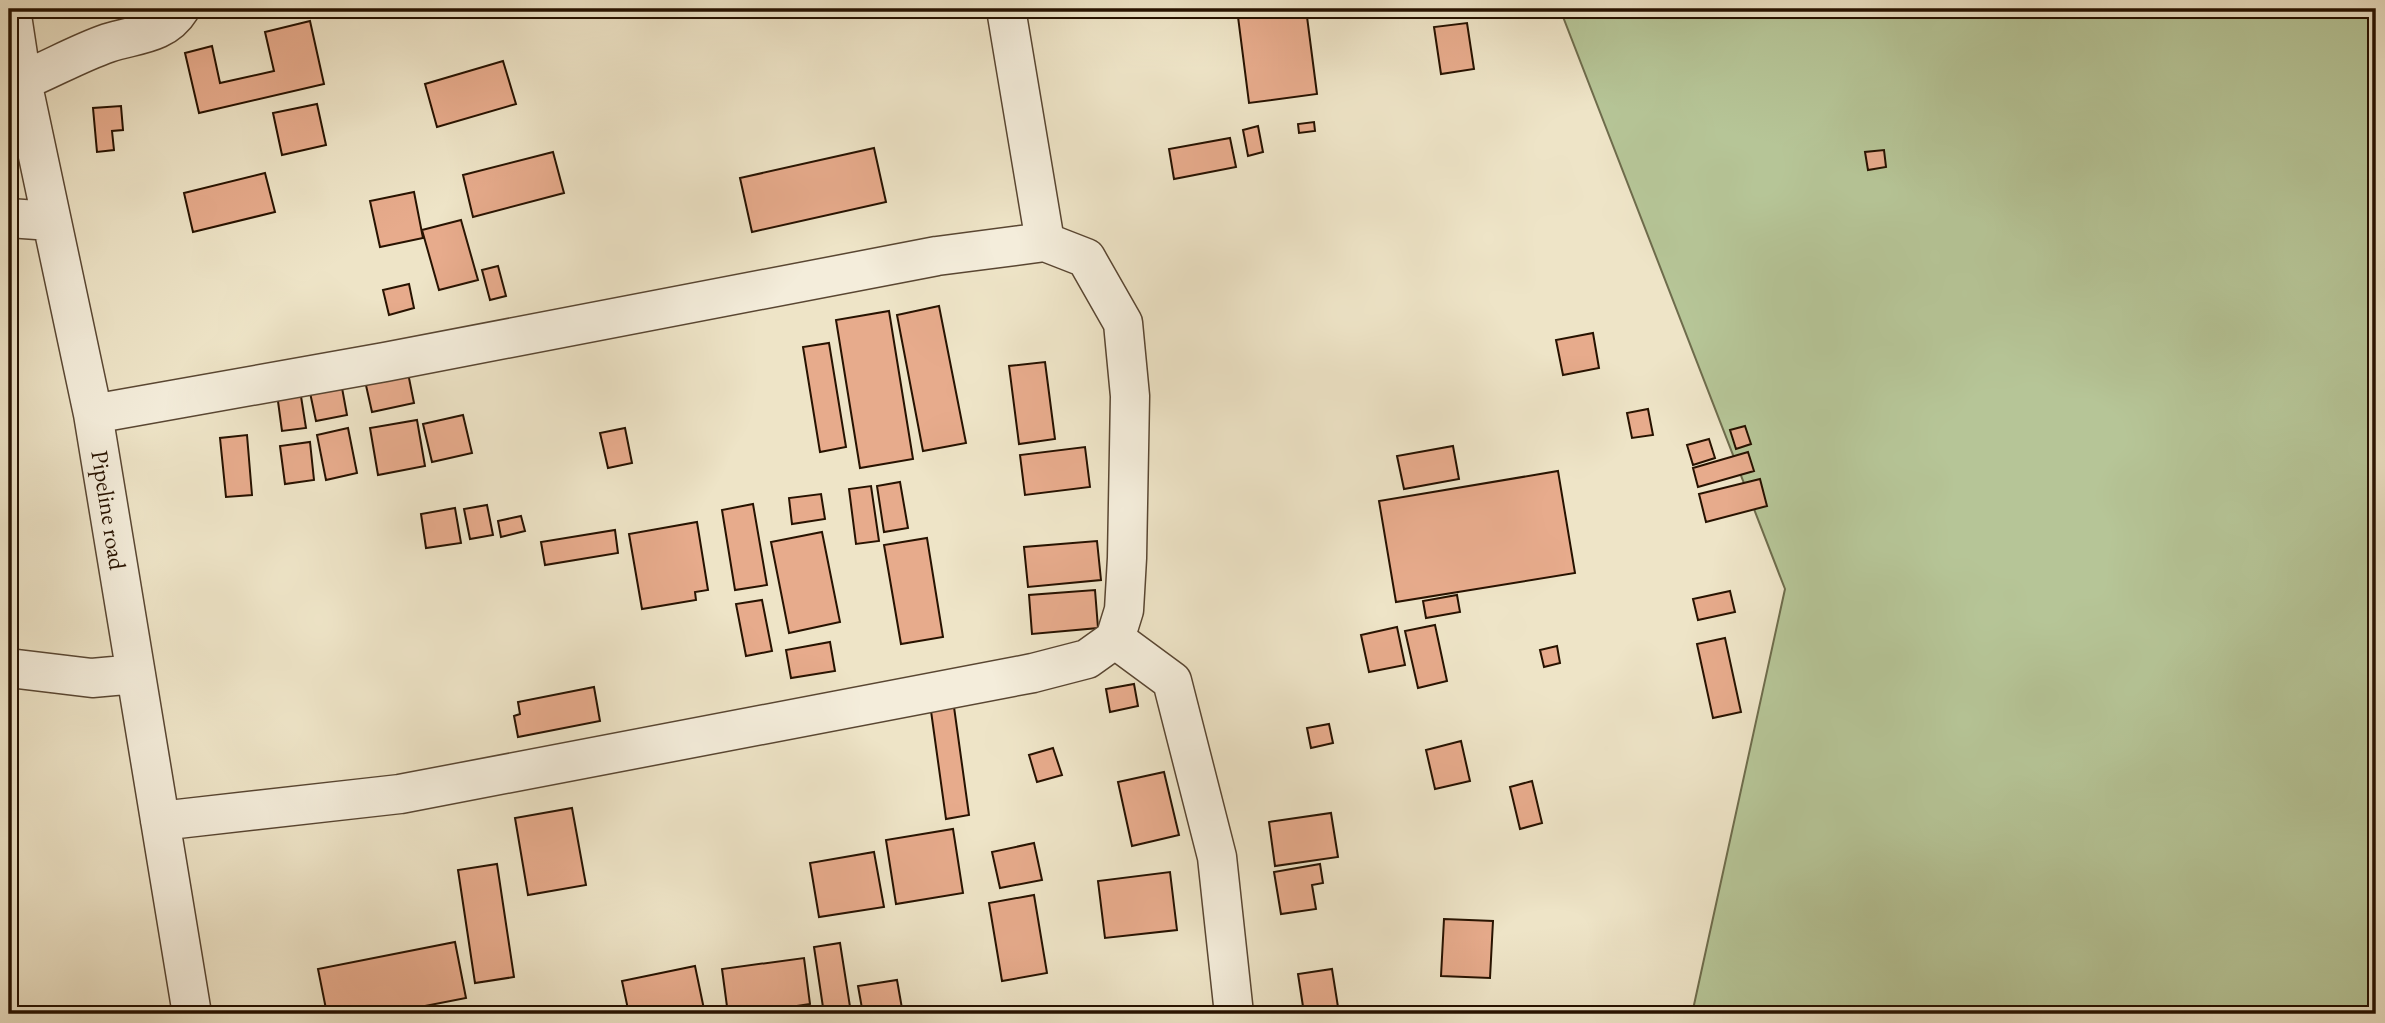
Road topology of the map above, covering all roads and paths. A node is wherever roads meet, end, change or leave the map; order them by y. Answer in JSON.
{"nodes":[{"id":1,"x":11,"y":9,"type":"edge"},
{"id":2,"x":180,"y":9,"type":"edge"},
{"id":3,"x":1006,"y":9,"type":"edge"},
{"id":4,"x":22,"y":81,"type":"junction"},
{"id":5,"x":9,"y":218,"type":"edge"},
{"id":6,"x":51,"y":221,"type":"junction"},
{"id":7,"x":1045,"y":242,"type":"junction"},
{"id":8,"x":93,"y":414,"type":"junction"},
{"id":9,"x":1115,"y":639,"type":"junction"},
{"id":10,"x":9,"y":668,"type":"edge"},
{"id":11,"x":136,"y":674,"type":"junction"},
{"id":12,"x":160,"y":821,"type":"junction"},
{"id":13,"x":192,"y":1014,"type":"edge"},
{"id":14,"x":1234,"y":1014,"type":"edge"}],
"edges":[{"from":1,"to":4,"type":"street","name":"Pipeline road"},
{"from":2,"to":4,"type":"street"},
{"from":3,"to":7,"type":"street"},
{"from":4,"to":6,"type":"street","name":"Pipeline road"},
{"from":5,"to":6,"type":"street"},
{"from":6,"to":8,"type":"street","name":"Pipeline road"},
{"from":7,"to":8,"type":"street"},
{"from":7,"to":9,"type":"street"},
{"from":8,"to":11,"type":"street","name":"Pipeline road"},
{"from":9,"to":12,"type":"street"},
{"from":9,"to":14,"type":"street"},
{"from":10,"to":11,"type":"street"},
{"from":11,"to":12,"type":"street","name":"Pipeline road"},
{"from":12,"to":13,"type":"street","name":"Pipeline road"}]}
